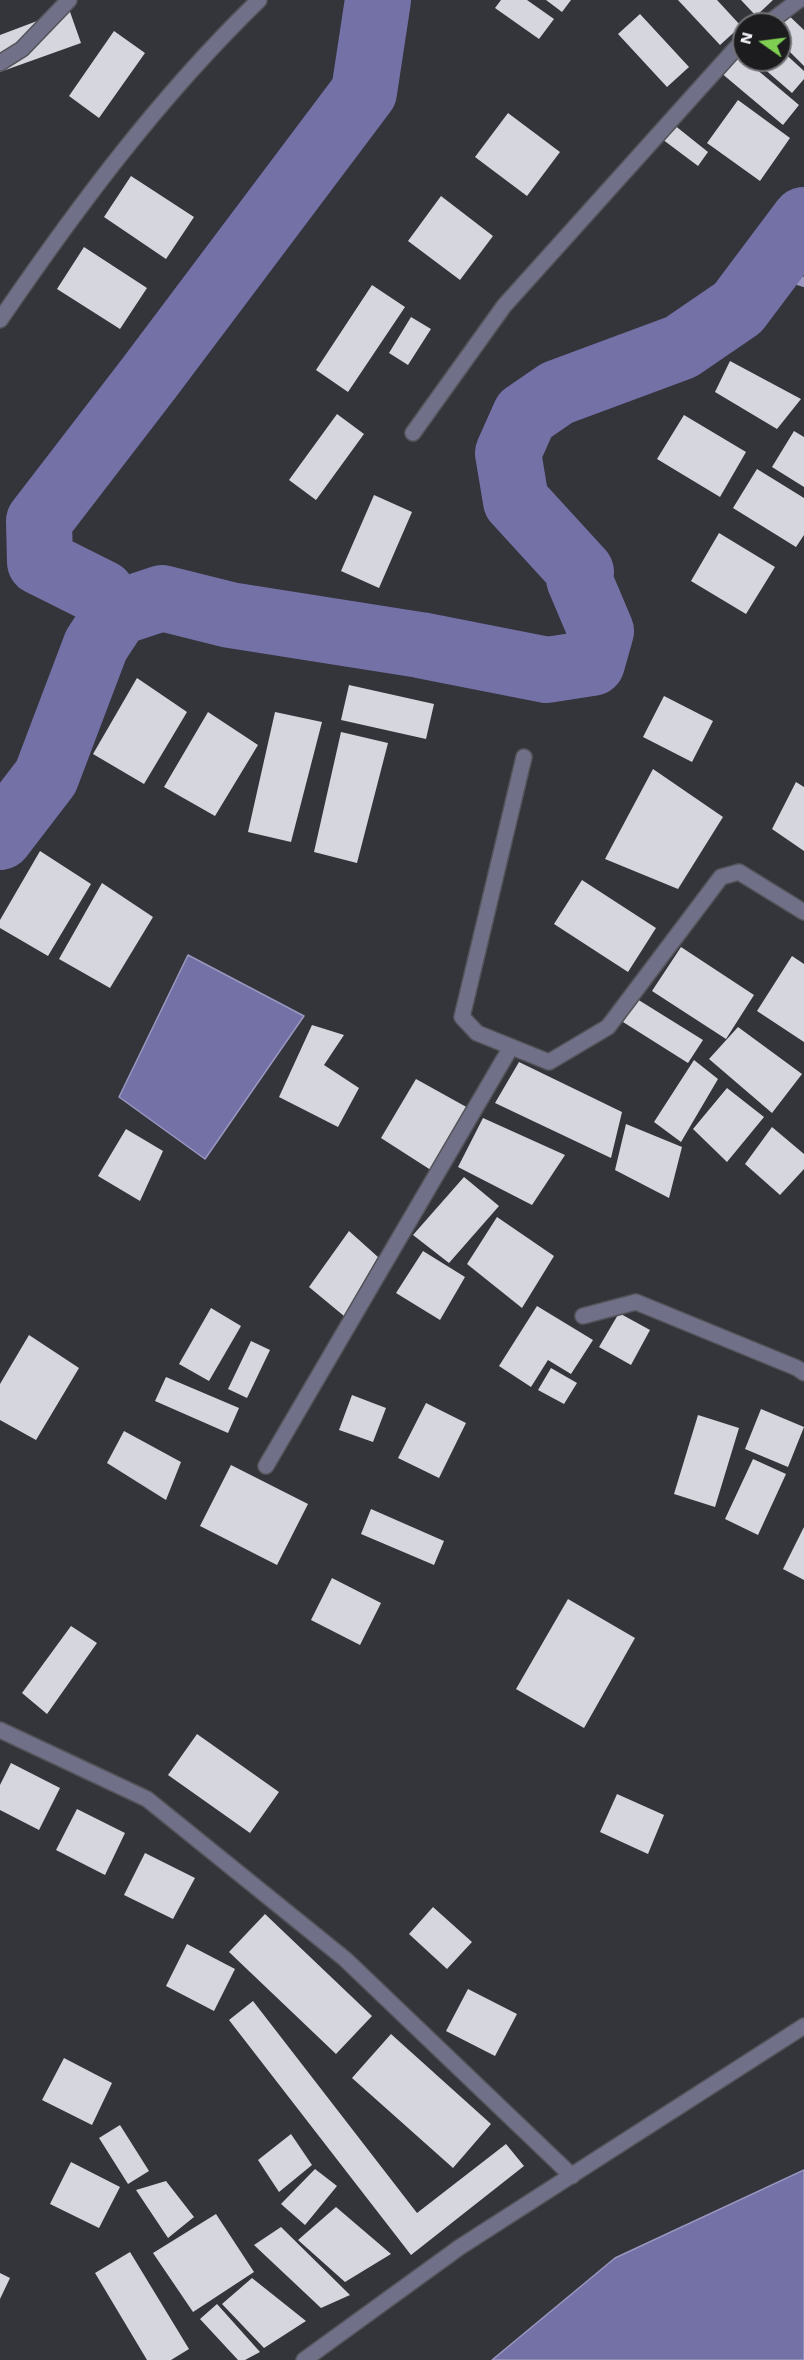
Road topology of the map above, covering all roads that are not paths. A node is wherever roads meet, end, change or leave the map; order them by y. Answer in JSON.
{"nodes":[{"id":1,"x":69,"y":0,"type":"edge"},
{"id":2,"x":260,"y":0,"type":"edge"},
{"id":3,"x":799,"y":0,"type":"edge"},
{"id":4,"x":783,"y":12,"type":"edge"},
{"id":5,"x":732,"y":52,"type":"edge"},
{"id":6,"x":0,"y":63,"type":"edge"},
{"id":7,"x":0,"y":320,"type":"edge"},
{"id":8,"x":413,"y":433,"type":"dead end"},
{"id":9,"x":524,"y":757,"type":"dead end"},
{"id":10,"x":804,"y":912,"type":"edge"},
{"id":11,"x":511,"y":1047,"type":"junction"},
{"id":12,"x":583,"y":1316,"type":"dead end"},
{"id":13,"x":804,"y":1373,"type":"edge"},
{"id":14,"x":266,"y":1466,"type":"dead end"},
{"id":15,"x":0,"y":1730,"type":"edge"},
{"id":16,"x":804,"y":2026,"type":"edge"},
{"id":17,"x":572,"y":2176,"type":"junction"},
{"id":18,"x":304,"y":2360,"type":"edge"}],
"edges":[{"from":1,"to":6,"type":"street"},
{"from":2,"to":7,"type":"street"},
{"from":3,"to":4,"type":"street"},
{"from":5,"to":8,"type":"street"},
{"from":9,"to":11,"type":"street"},
{"from":10,"to":11,"type":"street"},
{"from":11,"to":14,"type":"street"},
{"from":12,"to":13,"type":"street"},
{"from":15,"to":17,"type":"street"},
{"from":16,"to":17,"type":"street"},
{"from":17,"to":18,"type":"street"}]}
